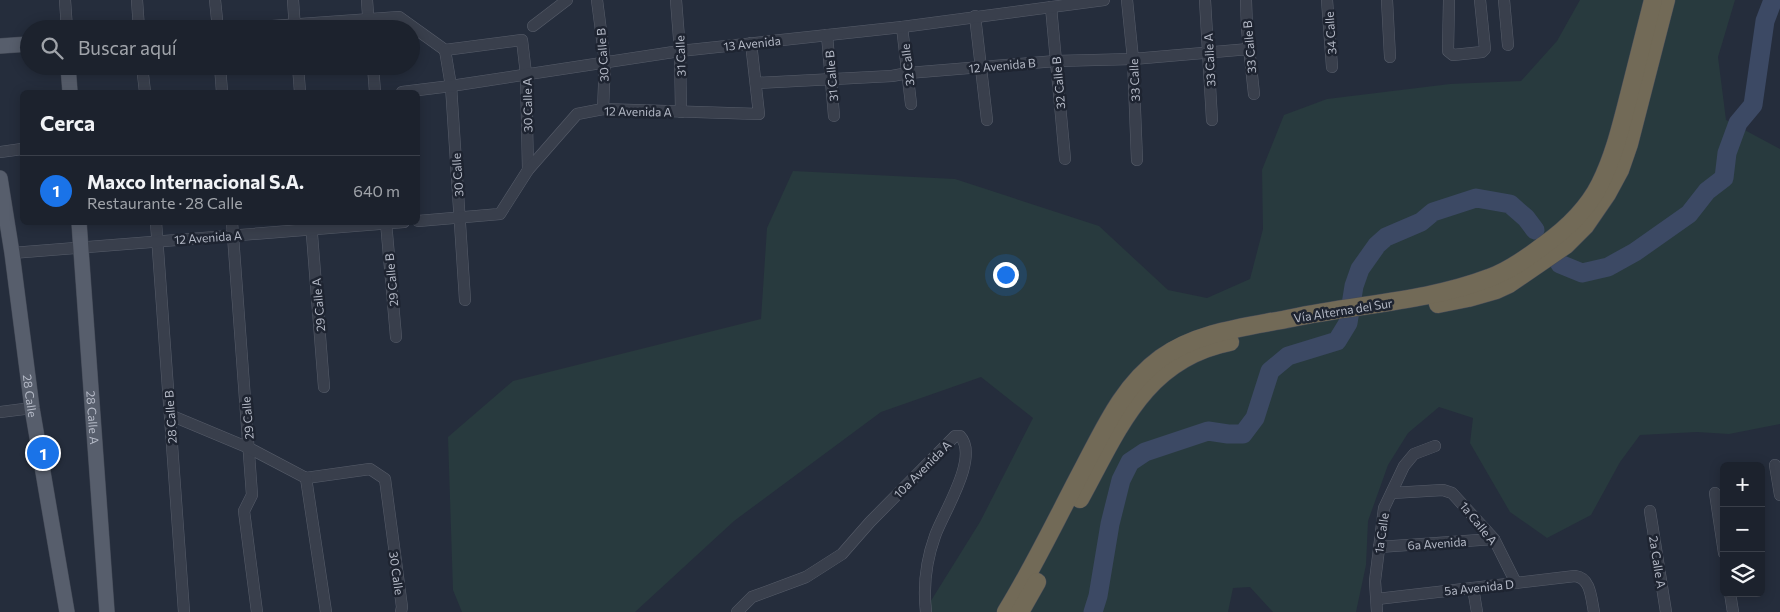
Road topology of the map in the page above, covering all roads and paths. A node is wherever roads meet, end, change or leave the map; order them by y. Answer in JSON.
{"nodes":[{"id":1,"x":65,"y":0,"type":"edge"},
{"id":2,"x":137,"y":0,"type":"edge"},
{"id":3,"x":215,"y":0,"type":"edge"},
{"id":4,"x":293,"y":0,"type":"edge"},
{"id":5,"x":367,"y":0,"type":"edge"},
{"id":6,"x":567,"y":0,"type":"edge"},
{"id":7,"x":597,"y":0,"type":"edge"},
{"id":8,"x":676,"y":0,"type":"edge"},
{"id":9,"x":1104,"y":0,"type":"edge"},
{"id":10,"x":1127,"y":0,"type":"edge"},
{"id":11,"x":1205,"y":0,"type":"edge"},
{"id":12,"x":1246,"y":0,"type":"edge"},
{"id":13,"x":1328,"y":0,"type":"edge"},
{"id":14,"x":1387,"y":0,"type":"edge"},
{"id":15,"x":1449,"y":0,"type":"edge"},
{"id":16,"x":1480,"y":0,"type":"edge"},
{"id":17,"x":1504,"y":0,"type":"edge"},
{"id":18,"x":1653,"y":0,"type":"edge"},
{"id":19,"x":1666,"y":0,"type":"edge"},
{"id":20,"x":1051,"y":7,"type":"junction"},
{"id":21,"x":975,"y":16,"type":"junction"},
{"id":22,"x":66,"y":20,"type":"edge"},
{"id":23,"x":138,"y":20,"type":"edge"},
{"id":24,"x":217,"y":20,"type":"edge"},
{"id":25,"x":295,"y":20,"type":"edge"},
{"id":26,"x":369,"y":20,"type":"edge"},
{"id":27,"x":382,"y":20,"type":"edge"},
{"id":28,"x":404,"y":20,"type":"edge"},
{"id":29,"x":533,"y":26,"type":"dead end"},
{"id":30,"x":902,"y":27,"type":"junction"},
{"id":31,"x":420,"y":32,"type":"edge"},
{"id":32,"x":828,"y":35,"type":"junction"},
{"id":33,"x":751,"y":43,"type":"junction"},
{"id":34,"x":20,"y":45,"type":"edge"},
{"id":35,"x":1508,"y":45,"type":"dead end"},
{"id":36,"x":0,"y":46,"type":"edge"},
{"id":37,"x":445,"y":50,"type":"junction"},
{"id":38,"x":1249,"y":50,"type":"junction"},
{"id":39,"x":680,"y":51,"type":"junction"},
{"id":40,"x":1208,"y":52,"type":"junction"},
{"id":41,"x":1390,"y":57,"type":"dead end"},
{"id":42,"x":1133,"y":59,"type":"junction"},
{"id":43,"x":1056,"y":61,"type":"junction"},
{"id":44,"x":605,"y":62,"type":"junction"},
{"id":45,"x":981,"y":67,"type":"junction"},
{"id":46,"x":1332,"y":67,"type":"dead end"},
{"id":47,"x":908,"y":73,"type":"junction"},
{"id":48,"x":526,"y":74,"type":"junction"},
{"id":49,"x":69,"y":75,"type":"edge"},
{"id":50,"x":143,"y":75,"type":"edge"},
{"id":51,"x":221,"y":75,"type":"edge"},
{"id":52,"x":299,"y":75,"type":"edge"},
{"id":53,"x":373,"y":75,"type":"edge"},
{"id":54,"x":831,"y":79,"type":"junction"},
{"id":55,"x":756,"y":83,"type":"junction"},
{"id":56,"x":451,"y":86,"type":"junction"},
{"id":57,"x":70,"y":90,"type":"edge"},
{"id":58,"x":145,"y":90,"type":"edge"},
{"id":59,"x":222,"y":90,"type":"edge"},
{"id":60,"x":300,"y":90,"type":"edge"},
{"id":61,"x":375,"y":90,"type":"edge"},
{"id":62,"x":418,"y":90,"type":"edge"},
{"id":63,"x":1254,"y":94,"type":"dead end"},
{"id":64,"x":911,"y":104,"type":"dead end"},
{"id":65,"x":603,"y":109,"type":"junction"},
{"id":66,"x":681,"y":112,"type":"junction"},
{"id":67,"x":834,"y":116,"type":"dead end"},
{"id":68,"x":987,"y":120,"type":"dead end"},
{"id":69,"x":1212,"y":120,"type":"dead end"},
{"id":70,"x":20,"y":149,"type":"edge"},
{"id":71,"x":0,"y":152,"type":"edge"},
{"id":72,"x":1065,"y":159,"type":"dead end"},
{"id":73,"x":1137,"y":160,"type":"dead end"},
{"id":74,"x":528,"y":170,"type":"junction"},
{"id":75,"x":0,"y":178,"type":"edge"},
{"id":76,"x":460,"y":218,"type":"junction"},
{"id":77,"x":420,"y":221,"type":"edge"},
{"id":78,"x":1581,"y":221,"type":"junction"},
{"id":79,"x":79,"y":225,"type":"edge"},
{"id":80,"x":156,"y":225,"type":"edge"},
{"id":81,"x":232,"y":225,"type":"edge"},
{"id":82,"x":336,"y":225,"type":"edge"},
{"id":83,"x":386,"y":225,"type":"edge"},
{"id":84,"x":311,"y":226,"type":"edge"},
{"id":85,"x":232,"y":236,"type":"junction"},
{"id":86,"x":158,"y":241,"type":"junction"},
{"id":87,"x":81,"y":247,"type":"junction"},
{"id":88,"x":12,"y":253,"type":"junction"},
{"id":89,"x":465,"y":300,"type":"dead end"},
{"id":90,"x":396,"y":337,"type":"dead end"},
{"id":91,"x":324,"y":387,"type":"dead end"},
{"id":92,"x":32,"y":408,"type":"junction"},
{"id":93,"x":0,"y":412,"type":"edge"},
{"id":94,"x":170,"y":415,"type":"junction"},
{"id":95,"x":1435,"y":446,"type":"dead end"},
{"id":96,"x":249,"y":448,"type":"junction"},
{"id":97,"x":1775,"y":465,"type":"dead end"},
{"id":98,"x":306,"y":478,"type":"junction"},
{"id":99,"x":1392,"y":493,"type":"junction"},
{"id":100,"x":1715,"y":493,"type":"dead end"},
{"id":101,"x":1780,"y":495,"type":"edge"},
{"id":102,"x":1650,"y":511,"type":"dead end"},
{"id":103,"x":1058,"y":528,"type":"junction"},
{"id":104,"x":1494,"y":539,"type":"junction"},
{"id":105,"x":1379,"y":547,"type":"junction"},
{"id":106,"x":1724,"y":552,"type":"edge"},
{"id":107,"x":1516,"y":583,"type":"junction"},
{"id":108,"x":1473,"y":588,"type":"junction"},
{"id":109,"x":1730,"y":597,"type":"edge"},
{"id":110,"x":1377,"y":599,"type":"junction"},
{"id":111,"x":401,"y":610,"type":"edge"},
{"id":112,"x":67,"y":612,"type":"edge"},
{"id":113,"x":107,"y":612,"type":"edge"},
{"id":114,"x":184,"y":612,"type":"edge"},
{"id":115,"x":257,"y":612,"type":"edge"},
{"id":116,"x":326,"y":612,"type":"edge"},
{"id":117,"x":737,"y":612,"type":"edge"},
{"id":118,"x":926,"y":612,"type":"edge"},
{"id":119,"x":1006,"y":612,"type":"edge"},
{"id":120,"x":1020,"y":612,"type":"edge"},
{"id":121,"x":1377,"y":612,"type":"edge"},
{"id":122,"x":1476,"y":612,"type":"edge"},
{"id":123,"x":1594,"y":612,"type":"edge"},
{"id":124,"x":1666,"y":612,"type":"edge"},
{"id":125,"x":1732,"y":612,"type":"edge"}],
"edges":[{"from":1,"to":22,"type":"street"},
{"from":2,"to":23,"type":"street"},
{"from":3,"to":24,"type":"street"},
{"from":4,"to":25,"type":"street"},
{"from":5,"to":26,"type":"street"},
{"from":6,"to":29,"type":"street"},
{"from":7,"to":44,"type":"street","name":"30 Calle B"},
{"from":8,"to":39,"type":"street","name":"31 Calle"},
{"from":9,"to":20,"type":"street","name":"13 Avenida"},
{"from":10,"to":42,"type":"street","name":"33 Calle"},
{"from":11,"to":40,"type":"street","name":"33 Calle A"},
{"from":12,"to":38,"type":"street","name":"33 Calle B"},
{"from":13,"to":46,"type":"street","name":"34 Calle"},
{"from":14,"to":41,"type":"street"},
{"from":15,"to":16,"type":"street"},
{"from":17,"to":35,"type":"street"},
{"from":18,"to":78,"type":"highway","name":"Vía Alterna del Sur"},
{"from":19,"to":78,"type":"highway","name":"Vía Alterna del Sur"},
{"from":20,"to":21,"type":"street","name":"13 Avenida"},
{"from":20,"to":43,"type":"street","name":"32 Calle B"},
{"from":21,"to":30,"type":"street","name":"13 Avenida"},
{"from":21,"to":45,"type":"street"},
{"from":27,"to":28,"type":"street"},
{"from":30,"to":32,"type":"street","name":"13 Avenida"},
{"from":30,"to":47,"type":"street","name":"32 Calle"},
{"from":31,"to":37,"type":"street"},
{"from":32,"to":33,"type":"street","name":"13 Avenida"},
{"from":32,"to":54,"type":"street","name":"31 Calle B"},
{"from":33,"to":39,"type":"street","name":"13 Avenida"},
{"from":33,"to":55,"type":"street"},
{"from":34,"to":36,"type":"main road"},
{"from":37,"to":48,"type":"street","name":"30 Calle A"},
{"from":37,"to":56,"type":"street","name":"30 Calle"},
{"from":38,"to":40,"type":"street","name":"12 Avenida B"},
{"from":38,"to":63,"type":"street","name":"33 Calle B"},
{"from":39,"to":44,"type":"street","name":"13 Avenida"},
{"from":39,"to":66,"type":"street","name":"31 Calle"},
{"from":40,"to":42,"type":"street","name":"12 Avenida B"},
{"from":40,"to":69,"type":"street","name":"33 Calle A"},
{"from":42,"to":43,"type":"street","name":"12 Avenida B"},
{"from":42,"to":73,"type":"street","name":"33 Calle"},
{"from":43,"to":45,"type":"street","name":"12 Avenida B"},
{"from":43,"to":72,"type":"street","name":"32 Calle B"},
{"from":44,"to":48,"type":"street","name":"13 Avenida"},
{"from":44,"to":65,"type":"street","name":"30 Calle B"},
{"from":45,"to":47,"type":"street","name":"12 Avenida B"},
{"from":45,"to":68,"type":"street"},
{"from":47,"to":54,"type":"street","name":"12 Avenida B"},
{"from":47,"to":64,"type":"street","name":"32 Calle"},
{"from":48,"to":56,"type":"street","name":"13 Avenida"},
{"from":48,"to":74,"type":"street","name":"30 Calle A"},
{"from":49,"to":57,"type":"main road"},
{"from":50,"to":58,"type":"street"},
{"from":51,"to":59,"type":"street"},
{"from":52,"to":60,"type":"street"},
{"from":53,"to":61,"type":"street"},
{"from":54,"to":55,"type":"street","name":"12 Avenida B"},
{"from":54,"to":67,"type":"street","name":"31 Calle B"},
{"from":55,"to":66,"type":"street","name":"12 Avenida A"},
{"from":56,"to":62,"type":"street","name":"13 Avenida"},
{"from":56,"to":76,"type":"street","name":"30 Calle"},
{"from":65,"to":66,"type":"street","name":"12 Avenida A"},
{"from":65,"to":74,"type":"street","name":"12 Avenida A"},
{"from":70,"to":71,"type":"street"},
{"from":74,"to":76,"type":"street","name":"12 Avenida A"},
{"from":75,"to":88,"type":"main road","name":"28 Calle"},
{"from":76,"to":77,"type":"street","name":"12 Avenida A"},
{"from":76,"to":89,"type":"street","name":"30 Calle"},
{"from":78,"to":103,"type":"highway","name":"Vía Alterna del Sur"},
{"from":79,"to":87,"type":"main road","name":"28 Calle A"},
{"from":80,"to":86,"type":"street","name":"28 Calle B"},
{"from":81,"to":85,"type":"street","name":"29 Calle"},
{"from":82,"to":84,"type":"street","name":"12 Avenida A"},
{"from":83,"to":90,"type":"street","name":"29 Calle B"},
{"from":84,"to":85,"type":"street","name":"12 Avenida A"},
{"from":84,"to":91,"type":"street","name":"29 Calle A"},
{"from":85,"to":86,"type":"street","name":"12 Avenida A"},
{"from":85,"to":96,"type":"street","name":"29 Calle"},
{"from":86,"to":87,"type":"street","name":"12 Avenida A"},
{"from":86,"to":94,"type":"street","name":"28 Calle B"},
{"from":87,"to":88,"type":"street","name":"12 Avenida A"},
{"from":87,"to":113,"type":"main road","name":"28 Calle A"},
{"from":88,"to":92,"type":"main road","name":"28 Calle"},
{"from":92,"to":93,"type":"street"},
{"from":92,"to":112,"type":"main road","name":"28 Calle"},
{"from":94,"to":96,"type":"street"},
{"from":94,"to":114,"type":"street","name":"28 Calle B"},
{"from":95,"to":99,"type":"street","name":"1a Calle"},
{"from":96,"to":98,"type":"street"},
{"from":96,"to":115,"type":"street","name":"29 Calle"},
{"from":97,"to":101,"type":"street"},
{"from":98,"to":111,"type":"street","name":"30 Calle"},
{"from":98,"to":116,"type":"street"},
{"from":99,"to":104,"type":"street","name":"1a Calle A"},
{"from":99,"to":105,"type":"street","name":"1a Calle"},
{"from":100,"to":106,"type":"street"},
{"from":102,"to":124,"type":"street","name":"2a Calle A"},
{"from":103,"to":119,"type":"highway","name":"Vía Alterna del Sur"},
{"from":103,"to":120,"type":"highway","name":"Vía Alterna del Sur"},
{"from":104,"to":105,"type":"street","name":"6a Avenida"},
{"from":104,"to":107,"type":"street","name":"1a Calle A"},
{"from":105,"to":110,"type":"street","name":"1a Calle"},
{"from":107,"to":108,"type":"street","name":"5a Avenida D"},
{"from":107,"to":123,"type":"street","name":"5a Avenida D"},
{"from":108,"to":110,"type":"street","name":"5a Avenida D"},
{"from":108,"to":122,"type":"street"},
{"from":109,"to":125,"type":"street"},
{"from":110,"to":121,"type":"street","name":"1a Calle"},
{"from":117,"to":118,"type":"street","name":"10a Avenida A"}]}
